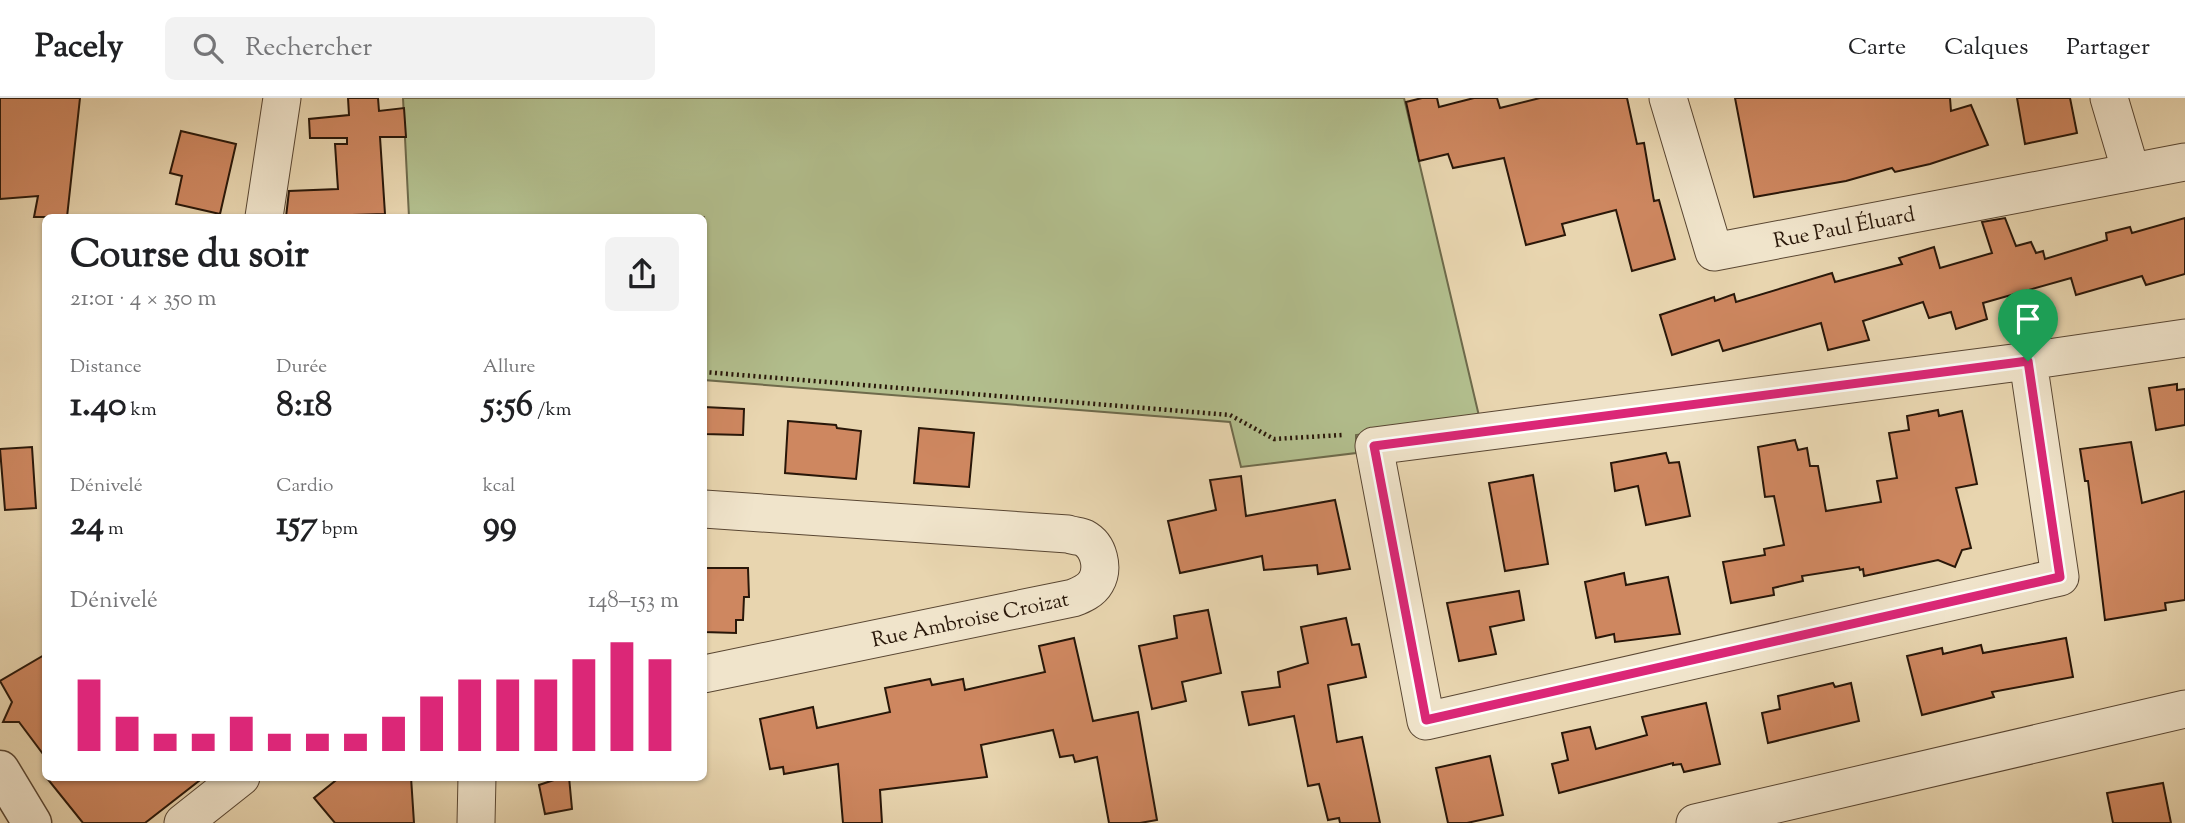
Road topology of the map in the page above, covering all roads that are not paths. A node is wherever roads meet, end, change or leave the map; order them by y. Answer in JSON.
{"nodes":[{"id":1,"x":282,"y":98,"type":"edge"},
{"id":2,"x":1668,"y":98,"type":"edge"},
{"id":3,"x":2109,"y":98,"type":"edge"},
{"id":4,"x":2185,"y":162,"type":"edge"},
{"id":5,"x":2131,"y":172,"type":"junction"},
{"id":6,"x":264,"y":214,"type":"edge"},
{"id":7,"x":2185,"y":338,"type":"edge"},
{"id":8,"x":2028,"y":361,"type":"junction"},
{"id":9,"x":707,"y":509,"type":"edge"},
{"id":10,"x":707,"y":673,"type":"edge"},
{"id":11,"x":2185,"y":709,"type":"edge"},
{"id":12,"x":0,"y":770,"type":"edge"},
{"id":13,"x":236,"y":781,"type":"edge"},
{"id":14,"x":477,"y":781,"type":"edge"},
{"id":15,"x":32,"y":823,"type":"edge"},
{"id":16,"x":183,"y":823,"type":"edge"},
{"id":17,"x":476,"y":823,"type":"edge"},
{"id":18,"x":1695,"y":823,"type":"edge"}],
"edges":[{"from":1,"to":6,"type":"street"},
{"from":2,"to":5,"type":"street","name":"Rue Paul Éluard"},
{"from":3,"to":5,"type":"street"},
{"from":4,"to":5,"type":"street","name":"Rue Paul Éluard"},
{"from":7,"to":8,"type":"street"},
{"from":8,"to":8,"type":"street"},
{"from":9,"to":10,"type":"street","name":"Rue Ambroise Croizat"},
{"from":11,"to":18,"type":"street"},
{"from":12,"to":15,"type":"street"},
{"from":13,"to":16,"type":"street"},
{"from":14,"to":17,"type":"street"}]}
